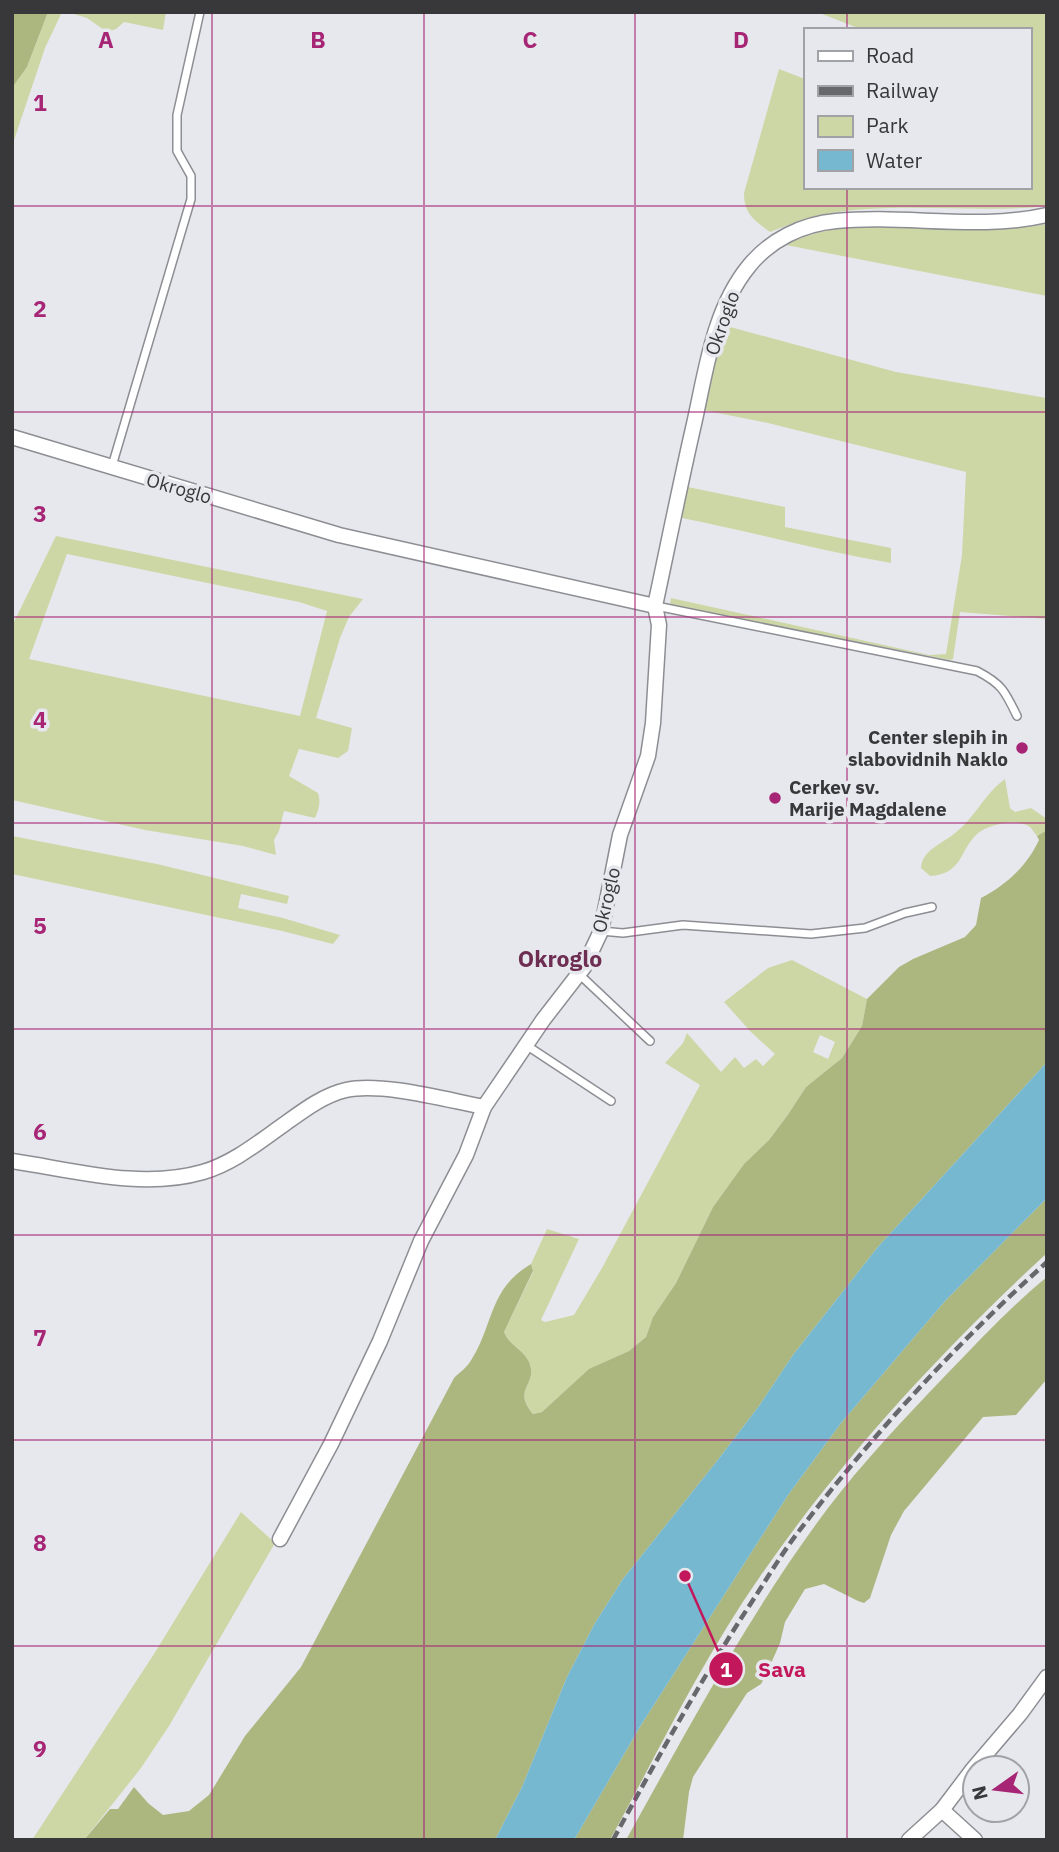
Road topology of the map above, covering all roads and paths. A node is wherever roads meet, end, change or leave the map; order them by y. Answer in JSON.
{"nodes":[{"id":1,"x":201,"y":12,"type":"edge"},
{"id":2,"x":1047,"y":215,"type":"edge"},
{"id":3,"x":12,"y":437,"type":"edge"},
{"id":4,"x":111,"y":467,"type":"junction"},
{"id":5,"x":655,"y":606,"type":"junction"},
{"id":6,"x":1017,"y":716,"type":"dead end"},
{"id":7,"x":932,"y":907,"type":"dead end"},
{"id":8,"x":601,"y":931,"type":"junction"},
{"id":9,"x":579,"y":974,"type":"junction"},
{"id":10,"x":650,"y":1041,"type":"dead end"},
{"id":11,"x":526,"y":1045,"type":"junction"},
{"id":12,"x":611,"y":1101,"type":"dead end"},
{"id":13,"x":484,"y":1107,"type":"junction"},
{"id":14,"x":12,"y":1161,"type":"edge"},
{"id":15,"x":280,"y":1539,"type":"dead end"},
{"id":16,"x":1047,"y":1676,"type":"edge"},
{"id":17,"x":942,"y":1810,"type":"junction"},
{"id":18,"x":909,"y":1840,"type":"edge"},
{"id":19,"x":975,"y":1840,"type":"edge"}],
"edges":[{"from":1,"to":4,"type":"lane"},
{"from":2,"to":5,"type":"street","name":"Okroglo"},
{"from":3,"to":4,"type":"street","name":"Okroglo"},
{"from":4,"to":5,"type":"street","name":"Okroglo"},
{"from":5,"to":6,"type":"lane"},
{"from":5,"to":8,"type":"street","name":"Okroglo"},
{"from":7,"to":8,"type":"lane"},
{"from":8,"to":9,"type":"street","name":"Okroglo"},
{"from":9,"to":10,"type":"lane"},
{"from":9,"to":11,"type":"street","name":"Okroglo"},
{"from":11,"to":12,"type":"lane"},
{"from":11,"to":13,"type":"street","name":"Okroglo"},
{"from":13,"to":14,"type":"street"},
{"from":13,"to":15,"type":"street","name":"Okroglo"},
{"from":16,"to":17,"type":"street"},
{"from":17,"to":18,"type":"street"},
{"from":17,"to":19,"type":"street"}]}
